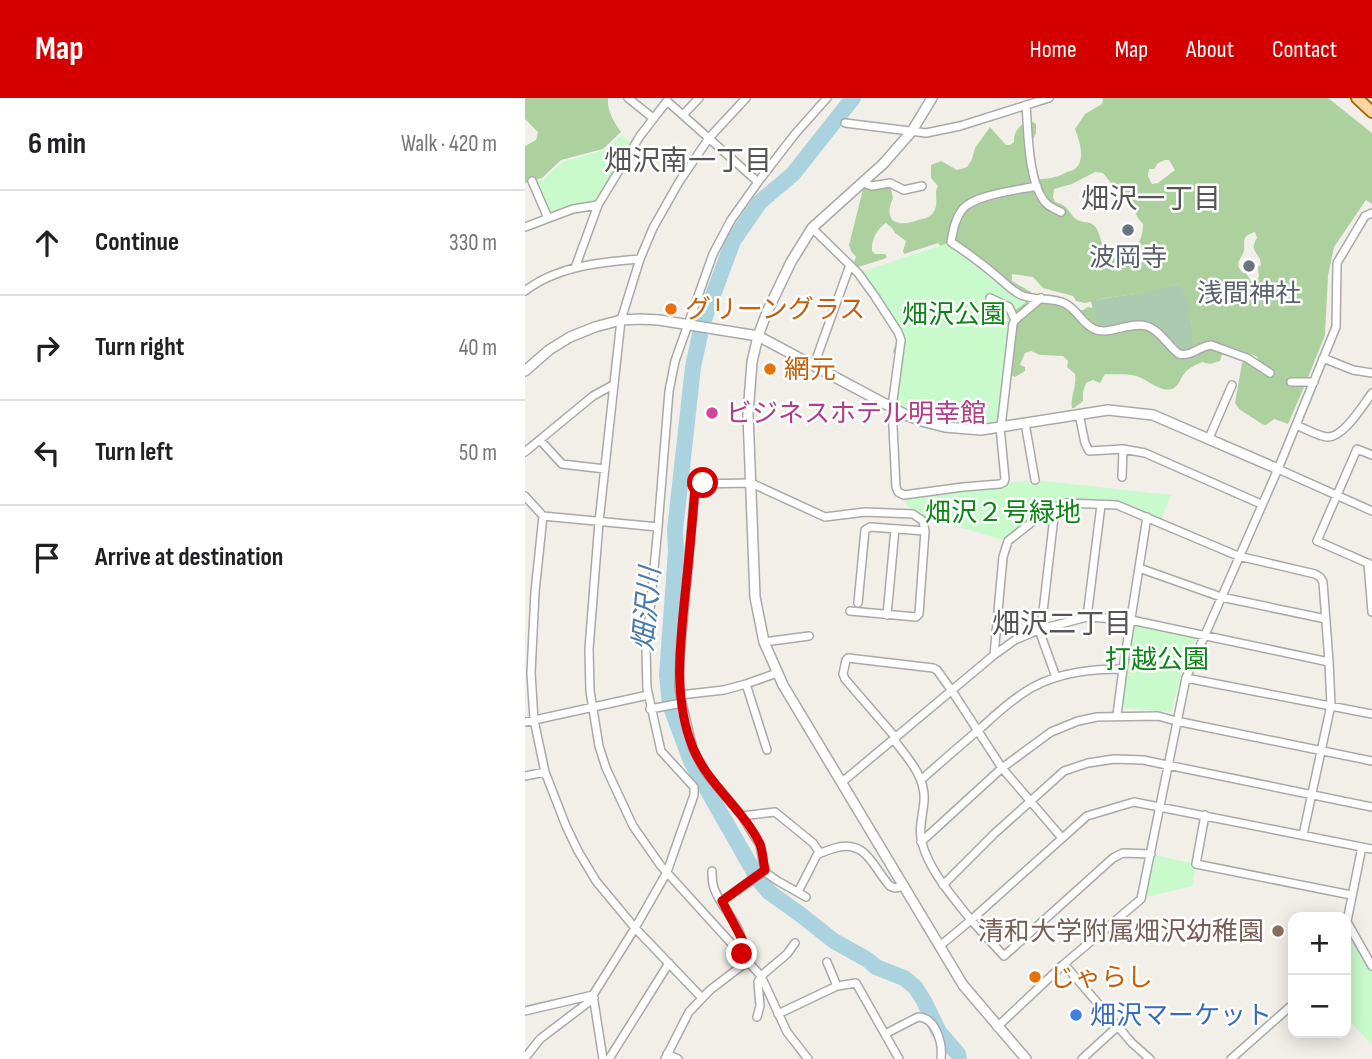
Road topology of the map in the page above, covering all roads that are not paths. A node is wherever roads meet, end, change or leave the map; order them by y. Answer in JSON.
{"nodes":[{"id":1,"x":628,"y":98,"type":"edge"},
{"id":2,"x":699,"y":98,"type":"edge"},
{"id":3,"x":746,"y":98,"type":"edge"},
{"id":4,"x":827,"y":98,"type":"edge"},
{"id":5,"x":932,"y":98,"type":"edge"},
{"id":6,"x":1049,"y":98,"type":"edge"},
{"id":7,"x":1357,"y":98,"type":"edge"},
{"id":8,"x":1030,"y":102,"type":"edge"},
{"id":9,"x":1372,"y":112,"type":"edge"},
{"id":10,"x":683,"y":115,"type":"junction"},
{"id":11,"x":653,"y":118,"type":"junction"},
{"id":12,"x":845,"y":123,"type":"dead end"},
{"id":13,"x":912,"y":131,"type":"junction"},
{"id":14,"x":709,"y":138,"type":"junction"},
{"id":15,"x":532,"y":181,"type":"dead end"},
{"id":16,"x":758,"y":182,"type":"junction"},
{"id":17,"x":863,"y":183,"type":"junction"},
{"id":18,"x":922,"y":186,"type":"dead end"},
{"id":19,"x":1037,"y":186,"type":"junction"},
{"id":20,"x":599,"y":205,"type":"junction"},
{"id":21,"x":1061,"y":212,"type":"dead end"},
{"id":22,"x":1372,"y":214,"type":"edge"},
{"id":23,"x":548,"y":218,"type":"junction"},
{"id":24,"x":525,"y":227,"type":"edge"},
{"id":25,"x":812,"y":228,"type":"junction"},
{"id":26,"x":640,"y":259,"type":"junction"},
{"id":27,"x":850,"y":265,"type":"junction"},
{"id":28,"x":575,"y":268,"type":"junction"},
{"id":29,"x":525,"y":291,"type":"edge"},
{"id":30,"x":990,"y":298,"type":"dead end"},
{"id":31,"x":1041,"y":298,"type":"junction"},
{"id":32,"x":621,"y":320,"type":"junction"},
{"id":33,"x":1015,"y":320,"type":"junction"},
{"id":34,"x":688,"y":325,"type":"junction"},
{"id":35,"x":758,"y":336,"type":"junction"},
{"id":36,"x":1323,"y":358,"type":"junction"},
{"id":37,"x":814,"y":365,"type":"junction"},
{"id":38,"x":525,"y":371,"type":"edge"},
{"id":39,"x":1270,"y":373,"type":"dead end"},
{"id":40,"x":1372,"y":373,"type":"edge"},
{"id":41,"x":1291,"y":382,"type":"dead end"},
{"id":42,"x":1314,"y":382,"type":"junction"},
{"id":43,"x":613,"y":385,"type":"junction"},
{"id":44,"x":1232,"y":385,"type":"dead end"},
{"id":45,"x":1372,"y":393,"type":"edge"},
{"id":46,"x":892,"y":407,"type":"junction"},
{"id":47,"x":1079,"y":415,"type":"junction"},
{"id":48,"x":1025,"y":423,"type":"junction"},
{"id":49,"x":1296,"y":425,"type":"junction"},
{"id":50,"x":1000,"y":427,"type":"junction"},
{"id":51,"x":1209,"y":439,"type":"junction"},
{"id":52,"x":540,"y":440,"type":"junction"},
{"id":53,"x":1123,"y":449,"type":"junction"},
{"id":54,"x":525,"y":452,"type":"edge"},
{"id":55,"x":1372,"y":455,"type":"edge"},
{"id":56,"x":605,"y":469,"type":"junction"},
{"id":57,"x":1278,"y":469,"type":"junction"},
{"id":58,"x":1122,"y":478,"type":"dead end"},
{"id":59,"x":1035,"y":480,"type":"dead end"},
{"id":60,"x":751,"y":483,"type":"junction"},
{"id":61,"x":1336,"y":494,"type":"junction"},
{"id":62,"x":525,"y":496,"type":"edge"},
{"id":63,"x":1261,"y":504,"type":"junction"},
{"id":64,"x":1101,"y":505,"type":"junction"},
{"id":65,"x":1055,"y":508,"type":"junction"},
{"id":66,"x":1372,"y":510,"type":"edge"},
{"id":67,"x":543,"y":516,"type":"junction"},
{"id":68,"x":1147,"y":517,"type":"junction"},
{"id":69,"x":599,"y":522,"type":"junction"},
{"id":70,"x":658,"y":527,"type":"junction"},
{"id":71,"x":895,"y":529,"type":"junction"},
{"id":72,"x":925,"y":531,"type":"junction"},
{"id":73,"x":1238,"y":556,"type":"junction"},
{"id":74,"x":1370,"y":564,"type":"edge"},
{"id":75,"x":1139,"y":568,"type":"junction"},
{"id":76,"x":525,"y":585,"type":"edge"},
{"id":77,"x":535,"y":592,"type":"junction"},
{"id":78,"x":1221,"y":597,"type":"junction"},
{"id":79,"x":859,"y":603,"type":"dead end"},
{"id":80,"x":851,"y":611,"type":"dead end"},
{"id":81,"x":1372,"y":612,"type":"edge"},
{"id":82,"x":887,"y":615,"type":"junction"},
{"id":83,"x":1087,"y":617,"type":"junction"},
{"id":84,"x":1326,"y":619,"type":"junction"},
{"id":85,"x":1131,"y":620,"type":"junction"},
{"id":86,"x":1040,"y":630,"type":"junction"},
{"id":87,"x":809,"y":636,"type":"dead end"},
{"id":88,"x":1204,"y":636,"type":"junction"},
{"id":89,"x":764,"y":642,"type":"junction"},
{"id":90,"x":994,"y":655,"type":"junction"},
{"id":91,"x":1329,"y":662,"type":"junction"},
{"id":92,"x":1123,"y":668,"type":"junction"},
{"id":93,"x":528,"y":671,"type":"edge"},
{"id":94,"x":777,"y":673,"type":"junction"},
{"id":95,"x":1056,"y":677,"type":"junction"},
{"id":96,"x":1186,"y":678,"type":"junction"},
{"id":97,"x":746,"y":684,"type":"junction"},
{"id":98,"x":952,"y":691,"type":"junction"},
{"id":99,"x":648,"y":695,"type":"junction"},
{"id":100,"x":681,"y":699,"type":"junction"},
{"id":101,"x":1331,"y":705,"type":"junction"},
{"id":102,"x":592,"y":708,"type":"junction"},
{"id":103,"x":650,"y":709,"type":"junction"},
{"id":104,"x":1372,"y":714,"type":"edge"},
{"id":105,"x":1117,"y":715,"type":"junction"},
{"id":106,"x":534,"y":720,"type":"junction"},
{"id":107,"x":1177,"y":721,"type":"junction"},
{"id":108,"x":525,"y":722,"type":"edge"},
{"id":109,"x":978,"y":730,"type":"junction"},
{"id":110,"x":895,"y":739,"type":"junction"},
{"id":111,"x":767,"y":750,"type":"dead end"},
{"id":112,"x":1320,"y":750,"type":"junction"},
{"id":113,"x":1372,"y":761,"type":"edge"},
{"id":114,"x":1168,"y":766,"type":"junction"},
{"id":115,"x":1003,"y":768,"type":"junction"},
{"id":116,"x":545,"y":772,"type":"junction"},
{"id":117,"x":525,"y":776,"type":"edge"},
{"id":118,"x":921,"y":780,"type":"junction"},
{"id":119,"x":841,"y":783,"type":"junction"},
{"id":120,"x":1311,"y":795,"type":"junction"},
{"id":121,"x":1031,"y":801,"type":"junction"},
{"id":122,"x":1159,"y":807,"type":"junction"},
{"id":123,"x":1372,"y":807,"type":"edge"},
{"id":124,"x":1205,"y":815,"type":"junction"},
{"id":125,"x":742,"y":816,"type":"junction"},
{"id":126,"x":1303,"y":835,"type":"junction"},
{"id":127,"x":1062,"y":838,"type":"junction"},
{"id":128,"x":921,"y":842,"type":"junction"},
{"id":129,"x":1363,"y":847,"type":"junction"},
{"id":130,"x":1372,"y":849,"type":"edge"},
{"id":131,"x":820,"y":853,"type":"junction"},
{"id":132,"x":1151,"y":854,"type":"junction"},
{"id":133,"x":765,"y":870,"type":"junction"},
{"id":134,"x":712,"y":871,"type":"dead end"},
{"id":135,"x":667,"y":872,"type":"junction"},
{"id":136,"x":943,"y":885,"type":"junction"},
{"id":137,"x":905,"y":886,"type":"junction"},
{"id":138,"x":798,"y":892,"type":"junction"},
{"id":139,"x":1351,"y":895,"type":"junction"},
{"id":140,"x":806,"y":897,"type":"dead end"},
{"id":141,"x":722,"y":901,"type":"junction"},
{"id":142,"x":1348,"y":912,"type":"edge"},
{"id":143,"x":971,"y":920,"type":"junction"},
{"id":144,"x":635,"y":928,"type":"junction"},
{"id":145,"x":1351,"y":932,"type":"edge"},
{"id":146,"x":796,"y":943,"type":"dead end"},
{"id":147,"x":941,"y":946,"type":"junction"},
{"id":148,"x":745,"y":957,"type":"junction"},
{"id":149,"x":827,"y":962,"type":"dead end"},
{"id":150,"x":669,"y":963,"type":"junction"},
{"id":151,"x":1064,"y":964,"type":"junction"},
{"id":152,"x":1372,"y":966,"type":"edge"},
{"id":153,"x":761,"y":976,"type":"junction"},
{"id":154,"x":837,"y":986,"type":"junction"},
{"id":155,"x":594,"y":996,"type":"junction"},
{"id":156,"x":702,"y":998,"type":"junction"},
{"id":157,"x":1288,"y":1008,"type":"edge"},
{"id":158,"x":525,"y":1011,"type":"edge"},
{"id":159,"x":778,"y":1014,"type":"junction"},
{"id":160,"x":757,"y":1017,"type":"dead end"},
{"id":161,"x":997,"y":1027,"type":"junction"},
{"id":162,"x":1117,"y":1027,"type":"junction"},
{"id":163,"x":885,"y":1034,"type":"junction"},
{"id":164,"x":666,"y":1057,"type":"edge"},
{"id":165,"x":525,"y":1058,"type":"edge"},
{"id":166,"x":897,"y":1058,"type":"edge"},
{"id":167,"x":603,"y":1059,"type":"edge"},
{"id":168,"x":609,"y":1059,"type":"edge"},
{"id":169,"x":678,"y":1059,"type":"edge"},
{"id":170,"x":808,"y":1059,"type":"edge"},
{"id":171,"x":941,"y":1059,"type":"edge"},
{"id":172,"x":1026,"y":1059,"type":"edge"},
{"id":173,"x":1082,"y":1059,"type":"edge"},
{"id":174,"x":1150,"y":1059,"type":"edge"},
{"id":175,"x":1231,"y":1059,"type":"edge"}],
"edges":[{"from":1,"to":11,"type":"street"},
{"from":2,"to":10,"type":"street"},
{"from":3,"to":14,"type":"street"},
{"from":4,"to":16,"type":"street"},
{"from":5,"to":13,"type":"street"},
{"from":6,"to":8,"type":"street"},
{"from":7,"to":9,"type":"main road"},
{"from":8,"to":13,"type":"street"},
{"from":8,"to":19,"type":"street"},
{"from":10,"to":11,"type":"street"},
{"from":10,"to":14,"type":"street"},
{"from":11,"to":20,"type":"street"},
{"from":12,"to":13,"type":"street"},
{"from":13,"to":17,"type":"street"},
{"from":14,"to":16,"type":"street"},
{"from":14,"to":26,"type":"street"},
{"from":15,"to":23,"type":"street"},
{"from":16,"to":34,"type":"street"},
{"from":17,"to":18,"type":"street"},
{"from":17,"to":25,"type":"street"},
{"from":19,"to":21,"type":"street"},
{"from":19,"to":31,"type":"street"},
{"from":20,"to":23,"type":"street"},
{"from":20,"to":28,"type":"street"},
{"from":22,"to":36,"type":"street"},
{"from":23,"to":24,"type":"street"},
{"from":25,"to":27,"type":"street"},
{"from":25,"to":35,"type":"street"},
{"from":26,"to":28,"type":"street"},
{"from":26,"to":32,"type":"street"},
{"from":27,"to":37,"type":"street"},
{"from":27,"to":46,"type":"street"},
{"from":28,"to":29,"type":"street"},
{"from":30,"to":33,"type":"street"},
{"from":31,"to":33,"type":"street"},
{"from":31,"to":39,"type":"street"},
{"from":32,"to":34,"type":"street"},
{"from":32,"to":38,"type":"street"},
{"from":32,"to":43,"type":"street"},
{"from":33,"to":50,"type":"street"},
{"from":34,"to":35,"type":"street"},
{"from":34,"to":70,"type":"street"},
{"from":35,"to":37,"type":"street"},
{"from":35,"to":60,"type":"street"},
{"from":36,"to":40,"type":"street"},
{"from":36,"to":42,"type":"street"},
{"from":37,"to":46,"type":"street"},
{"from":41,"to":42,"type":"street"},
{"from":42,"to":49,"type":"street"},
{"from":43,"to":52,"type":"street"},
{"from":43,"to":56,"type":"street"},
{"from":44,"to":51,"type":"street"},
{"from":45,"to":49,"type":"street"},
{"from":46,"to":50,"type":"street"},
{"from":46,"to":50,"type":"street"},
{"from":47,"to":48,"type":"street"},
{"from":47,"to":51,"type":"street"},
{"from":47,"to":53,"type":"street"},
{"from":48,"to":50,"type":"street"},
{"from":48,"to":59,"type":"street"},
{"from":49,"to":57,"type":"street"},
{"from":51,"to":57,"type":"street"},
{"from":52,"to":54,"type":"street"},
{"from":52,"to":56,"type":"street"},
{"from":53,"to":58,"type":"street"},
{"from":53,"to":63,"type":"street"},
{"from":55,"to":61,"type":"street"},
{"from":56,"to":69,"type":"street"},
{"from":57,"to":61,"type":"street"},
{"from":57,"to":63,"type":"street"},
{"from":60,"to":72,"type":"street"},
{"from":60,"to":89,"type":"street"},
{"from":60,"to":100,"type":"street"},
{"from":61,"to":66,"type":"street"},
{"from":61,"to":74,"type":"street"},
{"from":62,"to":67,"type":"street"},
{"from":63,"to":73,"type":"street"},
{"from":64,"to":65,"type":"street"},
{"from":64,"to":68,"type":"street"},
{"from":64,"to":83,"type":"street"},
{"from":65,"to":86,"type":"street"},
{"from":65,"to":90,"type":"street"},
{"from":67,"to":69,"type":"street"},
{"from":67,"to":77,"type":"street"},
{"from":68,"to":73,"type":"street"},
{"from":68,"to":75,"type":"street"},
{"from":69,"to":70,"type":"street"},
{"from":69,"to":102,"type":"street"},
{"from":70,"to":99,"type":"street"},
{"from":71,"to":72,"type":"street"},
{"from":71,"to":79,"type":"street"},
{"from":71,"to":82,"type":"street"},
{"from":72,"to":82,"type":"street"},
{"from":73,"to":78,"type":"street"},
{"from":73,"to":84,"type":"street"},
{"from":74,"to":81,"type":"street"},
{"from":75,"to":78,"type":"street"},
{"from":75,"to":85,"type":"street"},
{"from":76,"to":77,"type":"street"},
{"from":77,"to":93,"type":"street"},
{"from":78,"to":84,"type":"street"},
{"from":78,"to":88,"type":"street"},
{"from":80,"to":82,"type":"street"},
{"from":83,"to":85,"type":"street"},
{"from":83,"to":86,"type":"street"},
{"from":84,"to":91,"type":"street"},
{"from":85,"to":88,"type":"street"},
{"from":85,"to":92,"type":"street"},
{"from":86,"to":90,"type":"street"},
{"from":86,"to":95,"type":"street"},
{"from":87,"to":89,"type":"street"},
{"from":88,"to":91,"type":"street"},
{"from":88,"to":96,"type":"street"},
{"from":89,"to":94,"type":"street"},
{"from":90,"to":98,"type":"street"},
{"from":91,"to":101,"type":"street"},
{"from":92,"to":95,"type":"street"},
{"from":92,"to":105,"type":"street"},
{"from":93,"to":106,"type":"street"},
{"from":94,"to":97,"type":"street"},
{"from":94,"to":119,"type":"street"},
{"from":95,"to":109,"type":"street"},
{"from":96,"to":101,"type":"street"},
{"from":96,"to":107,"type":"street"},
{"from":97,"to":100,"type":"street"},
{"from":97,"to":111,"type":"street"},
{"from":98,"to":109,"type":"street"},
{"from":98,"to":110,"type":"street"},
{"from":98,"to":110,"type":"street"},
{"from":99,"to":102,"type":"street"},
{"from":99,"to":103,"type":"street"},
{"from":100,"to":103,"type":"street"},
{"from":100,"to":125,"type":"street"},
{"from":101,"to":104,"type":"street"},
{"from":101,"to":112,"type":"street"},
{"from":102,"to":106,"type":"street"},
{"from":102,"to":135,"type":"street"},
{"from":103,"to":135,"type":"street"},
{"from":105,"to":107,"type":"street"},
{"from":105,"to":115,"type":"street"},
{"from":106,"to":108,"type":"street"},
{"from":106,"to":116,"type":"street"},
{"from":107,"to":112,"type":"street"},
{"from":107,"to":114,"type":"street"},
{"from":109,"to":115,"type":"street"},
{"from":109,"to":118,"type":"street"},
{"from":110,"to":118,"type":"street"},
{"from":110,"to":119,"type":"street"},
{"from":112,"to":113,"type":"street"},
{"from":112,"to":120,"type":"street"},
{"from":114,"to":120,"type":"street"},
{"from":114,"to":121,"type":"street"},
{"from":114,"to":122,"type":"street"},
{"from":115,"to":121,"type":"street"},
{"from":115,"to":128,"type":"street"},
{"from":116,"to":117,"type":"street"},
{"from":116,"to":144,"type":"street"},
{"from":118,"to":128,"type":"street"},
{"from":119,"to":137,"type":"street"},
{"from":120,"to":123,"type":"street"},
{"from":120,"to":126,"type":"street"},
{"from":121,"to":127,"type":"street"},
{"from":121,"to":136,"type":"street"},
{"from":122,"to":124,"type":"street"},
{"from":122,"to":127,"type":"street"},
{"from":122,"to":132,"type":"street"},
{"from":124,"to":126,"type":"street"},
{"from":124,"to":139,"type":"street"},
{"from":125,"to":131,"type":"street"},
{"from":125,"to":133,"type":"street"},
{"from":126,"to":129,"type":"street"},
{"from":127,"to":143,"type":"street"},
{"from":128,"to":136,"type":"street"},
{"from":129,"to":130,"type":"street"},
{"from":129,"to":139,"type":"street"},
{"from":131,"to":137,"type":"street"},
{"from":131,"to":138,"type":"street"},
{"from":132,"to":143,"type":"street"},
{"from":132,"to":151,"type":"street"},
{"from":133,"to":138,"type":"street"},
{"from":133,"to":141,"type":"street"},
{"from":134,"to":141,"type":"street"},
{"from":135,"to":144,"type":"street"},
{"from":135,"to":148,"type":"street"},
{"from":136,"to":143,"type":"street"},
{"from":137,"to":147,"type":"street"},
{"from":138,"to":140,"type":"street"},
{"from":139,"to":142,"type":"street"},
{"from":141,"to":148,"type":"street"},
{"from":143,"to":147,"type":"street"},
{"from":144,"to":150,"type":"street"},
{"from":144,"to":155,"type":"street"},
{"from":145,"to":152,"type":"street"},
{"from":146,"to":153,"type":"street"},
{"from":147,"to":161,"type":"street"},
{"from":148,"to":153,"type":"street"},
{"from":148,"to":156,"type":"street"},
{"from":149,"to":154,"type":"street"},
{"from":150,"to":156,"type":"street"},
{"from":150,"to":168,"type":"street"},
{"from":151,"to":161,"type":"street"},
{"from":151,"to":162,"type":"street"},
{"from":153,"to":159,"type":"street"},
{"from":153,"to":160,"type":"street"},
{"from":154,"to":159,"type":"street"},
{"from":154,"to":163,"type":"street"},
{"from":155,"to":158,"type":"street"},
{"from":155,"to":165,"type":"street"},
{"from":155,"to":167,"type":"street"},
{"from":156,"to":164,"type":"street"},
{"from":157,"to":175,"type":"street"},
{"from":159,"to":170,"type":"street"},
{"from":161,"to":172,"type":"street"},
{"from":162,"to":173,"type":"street"},
{"from":162,"to":174,"type":"street"},
{"from":163,"to":166,"type":"street"},
{"from":163,"to":171,"type":"street"},
{"from":164,"to":169,"type":"street"}]}
